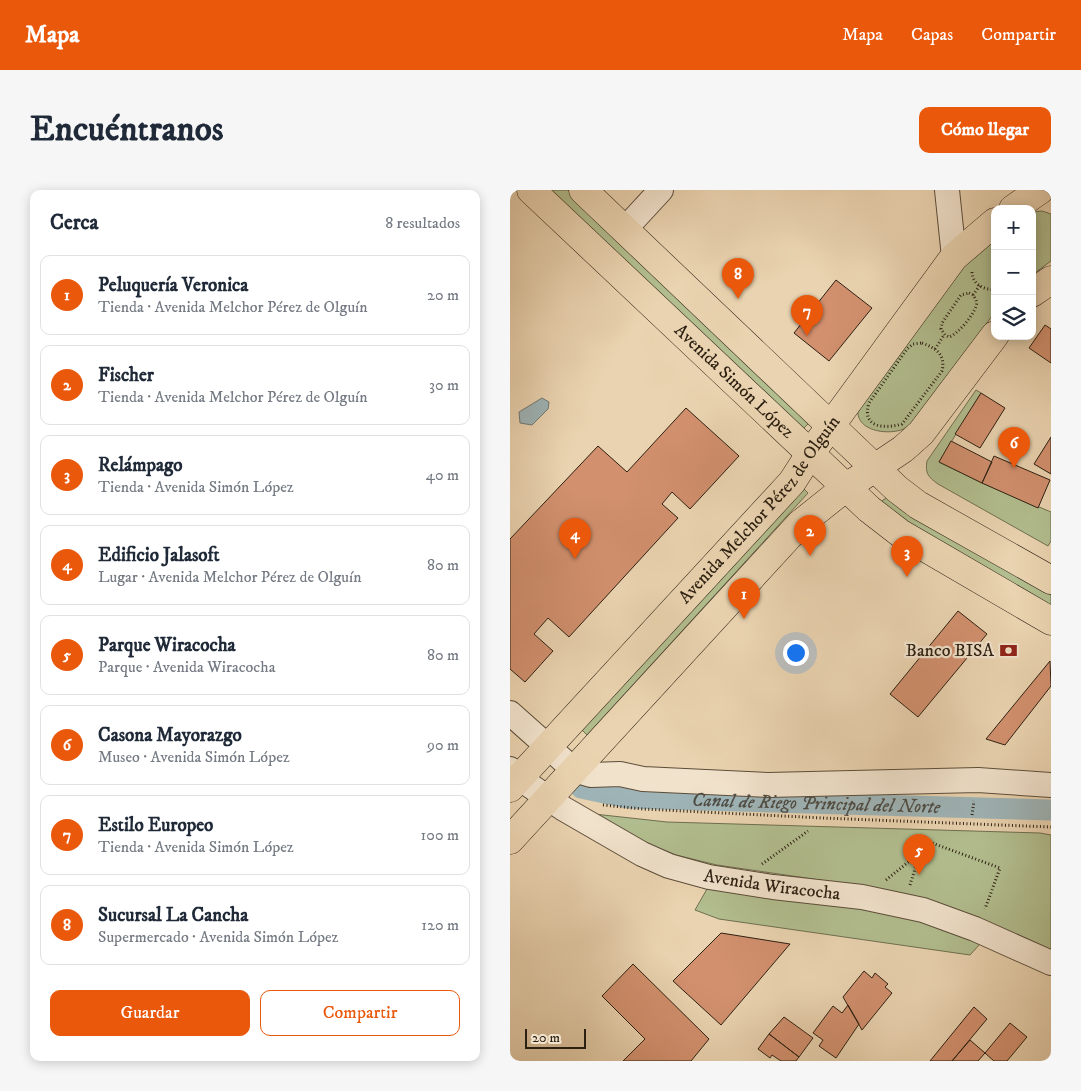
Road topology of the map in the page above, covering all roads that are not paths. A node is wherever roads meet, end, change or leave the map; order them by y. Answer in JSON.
{"nodes":[{"id":1,"x":531,"y":190,"type":"edge"},
{"id":2,"x":583,"y":190,"type":"edge"},
{"id":3,"x":662,"y":190,"type":"edge"},
{"id":4,"x":948,"y":190,"type":"edge"},
{"id":5,"x":1040,"y":190,"type":"edge"},
{"id":6,"x":1019,"y":205,"type":"edge"},
{"id":7,"x":991,"y":224,"type":"edge"},
{"id":8,"x":625,"y":229,"type":"junction"},
{"id":9,"x":963,"y":263,"type":"junction"},
{"id":10,"x":1051,"y":280,"type":"edge"},
{"id":11,"x":1036,"y":291,"type":"edge"},
{"id":12,"x":991,"y":340,"type":"edge"},
{"id":13,"x":831,"y":425,"type":"junction"},
{"id":14,"x":810,"y":454,"type":"junction"},
{"id":15,"x":875,"y":468,"type":"junction"},
{"id":16,"x":845,"y":488,"type":"junction"},
{"id":17,"x":1051,"y":580,"type":"edge"},
{"id":18,"x":1051,"y":621,"type":"edge"},
{"id":19,"x":510,"y":713,"type":"edge"},
{"id":20,"x":546,"y":747,"type":"junction"},
{"id":21,"x":574,"y":770,"type":"junction"},
{"id":22,"x":513,"y":778,"type":"edge"},
{"id":23,"x":1051,"y":785,"type":"edge"},
{"id":24,"x":548,"y":799,"type":"junction"},
{"id":25,"x":510,"y":840,"type":"edge"},
{"id":26,"x":1051,"y":963,"type":"edge"}],
"edges":[{"from":1,"to":14,"type":"main road","name":"Avenida Simón López"},
{"from":2,"to":8,"type":"main road","name":"Avenida Simón López"},
{"from":3,"to":8,"type":"street"},
{"from":4,"to":9,"type":"street"},
{"from":5,"to":6,"type":"main road"},
{"from":7,"to":9,"type":"main road","name":"Avenida Melchor Pérez de Olguín"},
{"from":8,"to":13,"type":"main road","name":"Avenida Simón López"},
{"from":9,"to":13,"type":"main road","name":"Avenida Melchor Pérez de Olguín"},
{"from":10,"to":11,"type":"main road"},
{"from":12,"to":15,"type":"main road","name":"Avenida Melchor Pérez de Olguín"},
{"from":13,"to":14,"type":"main road","name":"Avenida Melchor Pérez de Olguín"},
{"from":13,"to":15,"type":"main road","name":"Avenida Simón López"},
{"from":14,"to":16,"type":"main road","name":"Avenida Simón López"},
{"from":14,"to":20,"type":"main road","name":"Avenida Melchor Pérez de Olguín"},
{"from":15,"to":16,"type":"main road","name":"Avenida Melchor Pérez de Olguín"},
{"from":15,"to":17,"type":"main road","name":"Avenida Simón López"},
{"from":16,"to":18,"type":"main road","name":"Avenida Simón López"},
{"from":16,"to":21,"type":"main road","name":"Avenida Melchor Pérez de Olguín"},
{"from":19,"to":20,"type":"street"},
{"from":20,"to":21,"type":"street"},
{"from":20,"to":22,"type":"main road","name":"Avenida Melchor Pérez de Olguín"},
{"from":21,"to":23,"type":"street"},
{"from":21,"to":24,"type":"main road","name":"Avenida Melchor Pérez de Olguín"},
{"from":22,"to":24,"type":"street","name":"Avenida Wiracocha"},
{"from":24,"to":25,"type":"main road","name":"Avenida Melchor Pérez de Olguín"},
{"from":24,"to":26,"type":"street","name":"Avenida Wiracocha"}]}
